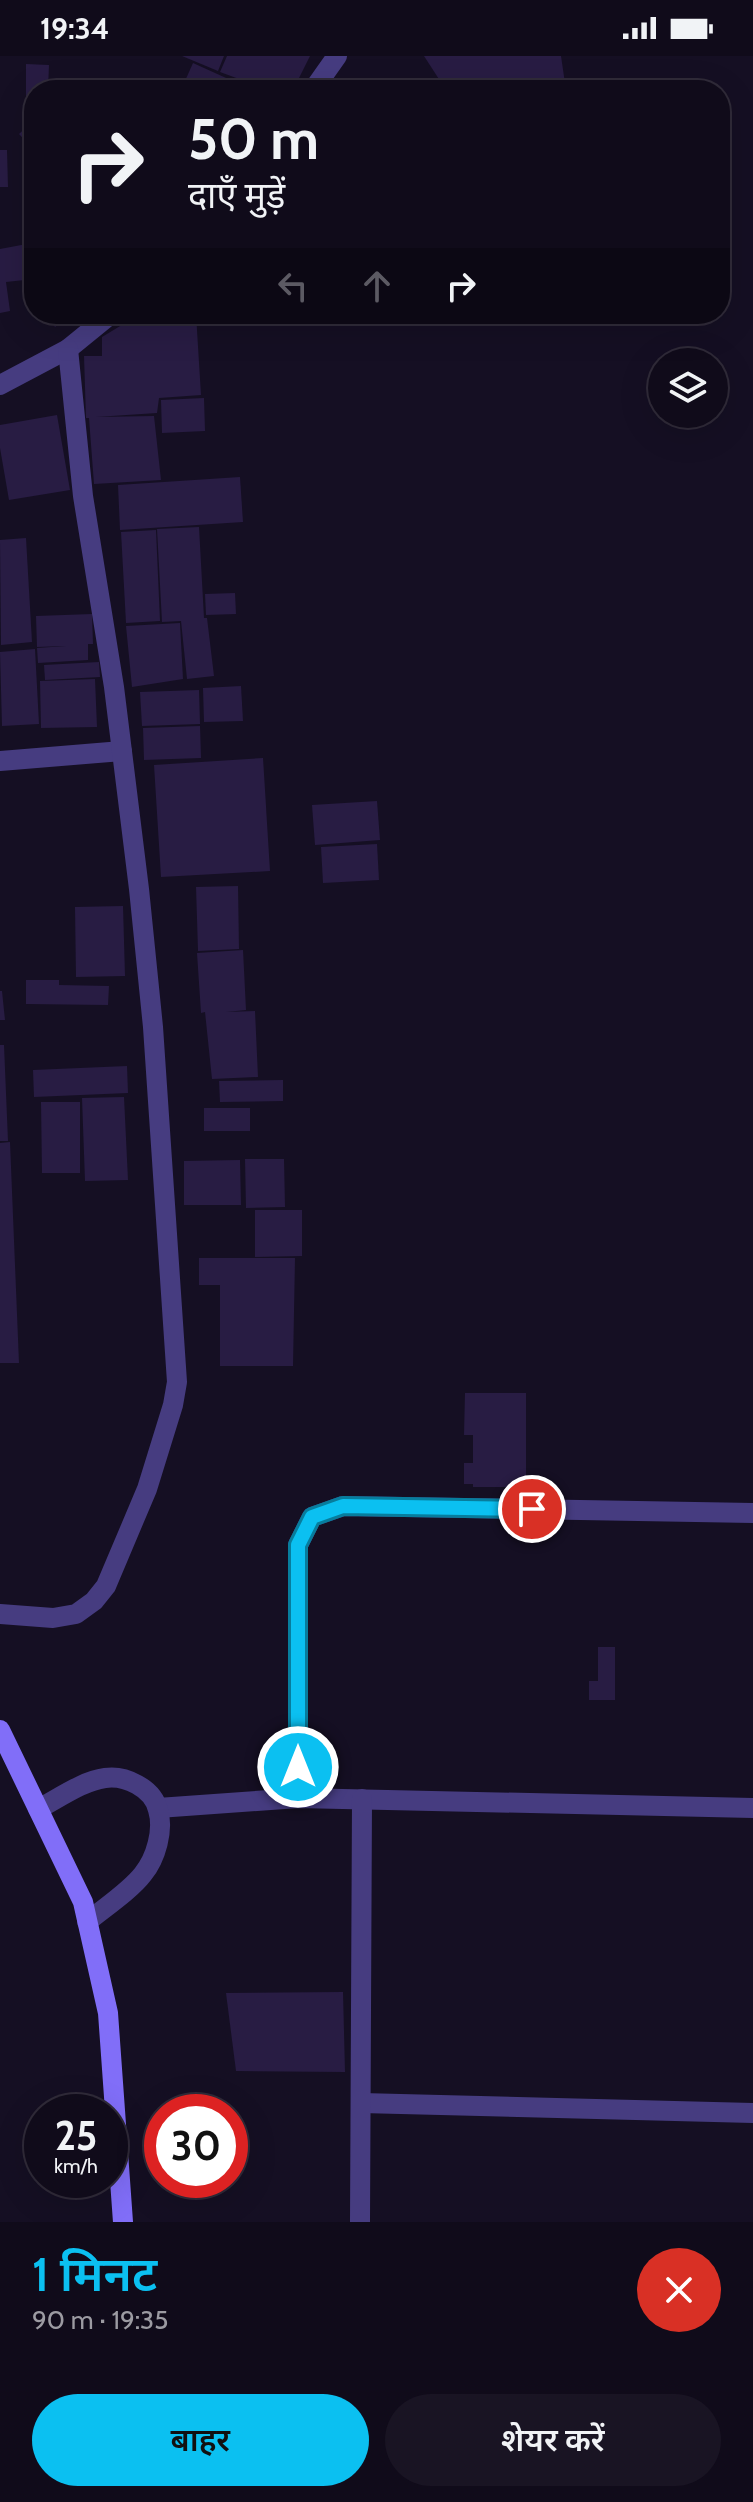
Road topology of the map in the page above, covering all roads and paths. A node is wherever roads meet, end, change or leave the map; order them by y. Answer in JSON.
{"nodes":[{"id":1,"x":337,"y":56,"type":"edge"},
{"id":2,"x":320,"y":80,"type":"edge"},
{"id":3,"x":99,"y":324,"type":"edge"},
{"id":4,"x":68,"y":349,"type":"junction"},
{"id":5,"x":0,"y":385,"type":"edge"},
{"id":6,"x":122,"y":751,"type":"junction"},
{"id":7,"x":0,"y":761,"type":"edge"},
{"id":8,"x":753,"y":1513,"type":"edge"},
{"id":9,"x":0,"y":1614,"type":"edge"},
{"id":10,"x":0,"y":1730,"type":"edge"},
{"id":11,"x":298,"y":1798,"type":"junction"},
{"id":12,"x":362,"y":1799,"type":"junction"},
{"id":13,"x":158,"y":1808,"type":"junction"},
{"id":14,"x":753,"y":1808,"type":"edge"},
{"id":15,"x":38,"y":1809,"type":"junction"},
{"id":16,"x":87,"y":1922,"type":"junction"},
{"id":17,"x":361,"y":2103,"type":"junction"},
{"id":18,"x":753,"y":2113,"type":"edge"},
{"id":19,"x":123,"y":2222,"type":"edge"},
{"id":20,"x":360,"y":2222,"type":"edge"}],
"edges":[{"from":1,"to":2,"type":"street"},
{"from":3,"to":4,"type":"street"},
{"from":4,"to":5,"type":"street"},
{"from":4,"to":6,"type":"street"},
{"from":6,"to":7,"type":"street"},
{"from":6,"to":9,"type":"street"},
{"from":8,"to":11,"type":"street"},
{"from":10,"to":15,"type":"main road"},
{"from":11,"to":12,"type":"street"},
{"from":11,"to":13,"type":"street"},
{"from":12,"to":14,"type":"street"},
{"from":12,"to":17,"type":"street"},
{"from":13,"to":15,"type":"street"},
{"from":13,"to":16,"type":"street"},
{"from":15,"to":16,"type":"main road"},
{"from":16,"to":19,"type":"main road"},
{"from":17,"to":18,"type":"street"},
{"from":17,"to":20,"type":"street"}]}
